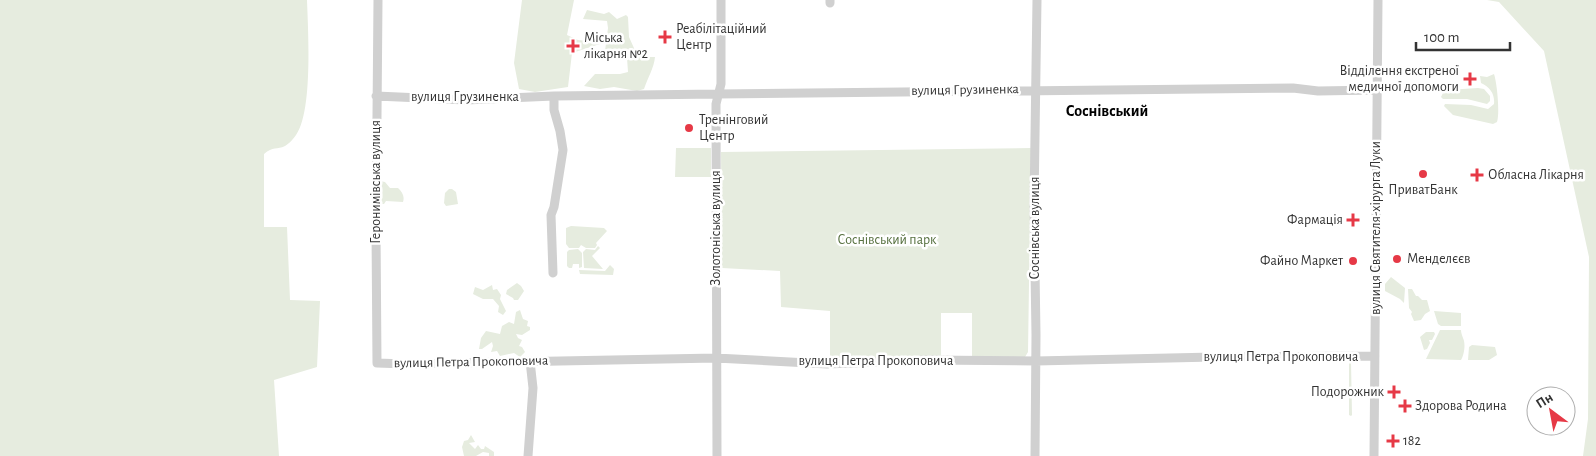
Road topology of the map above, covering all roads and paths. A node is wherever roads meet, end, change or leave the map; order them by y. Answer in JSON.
{"nodes":[{"id":1,"x":378,"y":0,"type":"edge"},
{"id":2,"x":721,"y":0,"type":"edge"},
{"id":3,"x":1037,"y":0,"type":"edge"},
{"id":4,"x":1378,"y":0,"type":"edge"},
{"id":5,"x":1037,"y":90,"type":"junction"},
{"id":6,"x":1377,"y":90,"type":"junction"},
{"id":7,"x":718,"y":94,"type":"junction"},
{"id":8,"x":376,"y":96,"type":"junction"},
{"id":9,"x":554,"y":96,"type":"junction"},
{"id":10,"x":553,"y":273,"type":"dead end"},
{"id":11,"x":1375,"y":356,"type":"junction"},
{"id":12,"x":716,"y":358,"type":"junction"},
{"id":13,"x":530,"y":361,"type":"junction"},
{"id":14,"x":1036,"y":361,"type":"junction"},
{"id":15,"x":377,"y":363,"type":"joint"},
{"id":16,"x":528,"y":456,"type":"edge"},
{"id":17,"x":717,"y":456,"type":"edge"},
{"id":18,"x":1035,"y":456,"type":"edge"},
{"id":19,"x":1374,"y":456,"type":"edge"}],
"edges":[{"from":1,"to":8,"type":"street","name":"Геронимівська вулиця"},
{"from":2,"to":7,"type":"street","name":"Золотоніська вулиця"},
{"from":3,"to":5,"type":"street","name":"Соснівська вулиця"},
{"from":4,"to":6,"type":"street","name":"вулиця Святителя-хірурга Луки"},
{"from":5,"to":6,"type":"street","name":"вулиця Грузиненка"},
{"from":5,"to":7,"type":"street","name":"вулиця Грузиненка"},
{"from":5,"to":14,"type":"street","name":"Соснівська вулиця"},
{"from":6,"to":11,"type":"street","name":"вулиця Святителя-хірурга Луки"},
{"from":7,"to":9,"type":"street","name":"вулиця Грузиненка"},
{"from":7,"to":12,"type":"street","name":"Золотоніська вулиця"},
{"from":8,"to":9,"type":"street","name":"вулиця Грузиненка"},
{"from":8,"to":15,"type":"street","name":"Геронимівська вулиця"},
{"from":9,"to":10,"type":"street"},
{"from":11,"to":14,"type":"street","name":"вулиця Петра Прокоповича"},
{"from":11,"to":19,"type":"street","name":"вулиця Святителя-хірурга Луки"},
{"from":12,"to":13,"type":"street","name":"вулиця Петра Прокоповича"},
{"from":12,"to":14,"type":"street","name":"вулиця Петра Прокоповича"},
{"from":12,"to":17,"type":"street","name":"Золотоніська вулиця"},
{"from":13,"to":15,"type":"street","name":"вулиця Петра Прокоповича"},
{"from":13,"to":16,"type":"street"},
{"from":14,"to":18,"type":"street","name":"Соснівська вулиця"}]}
